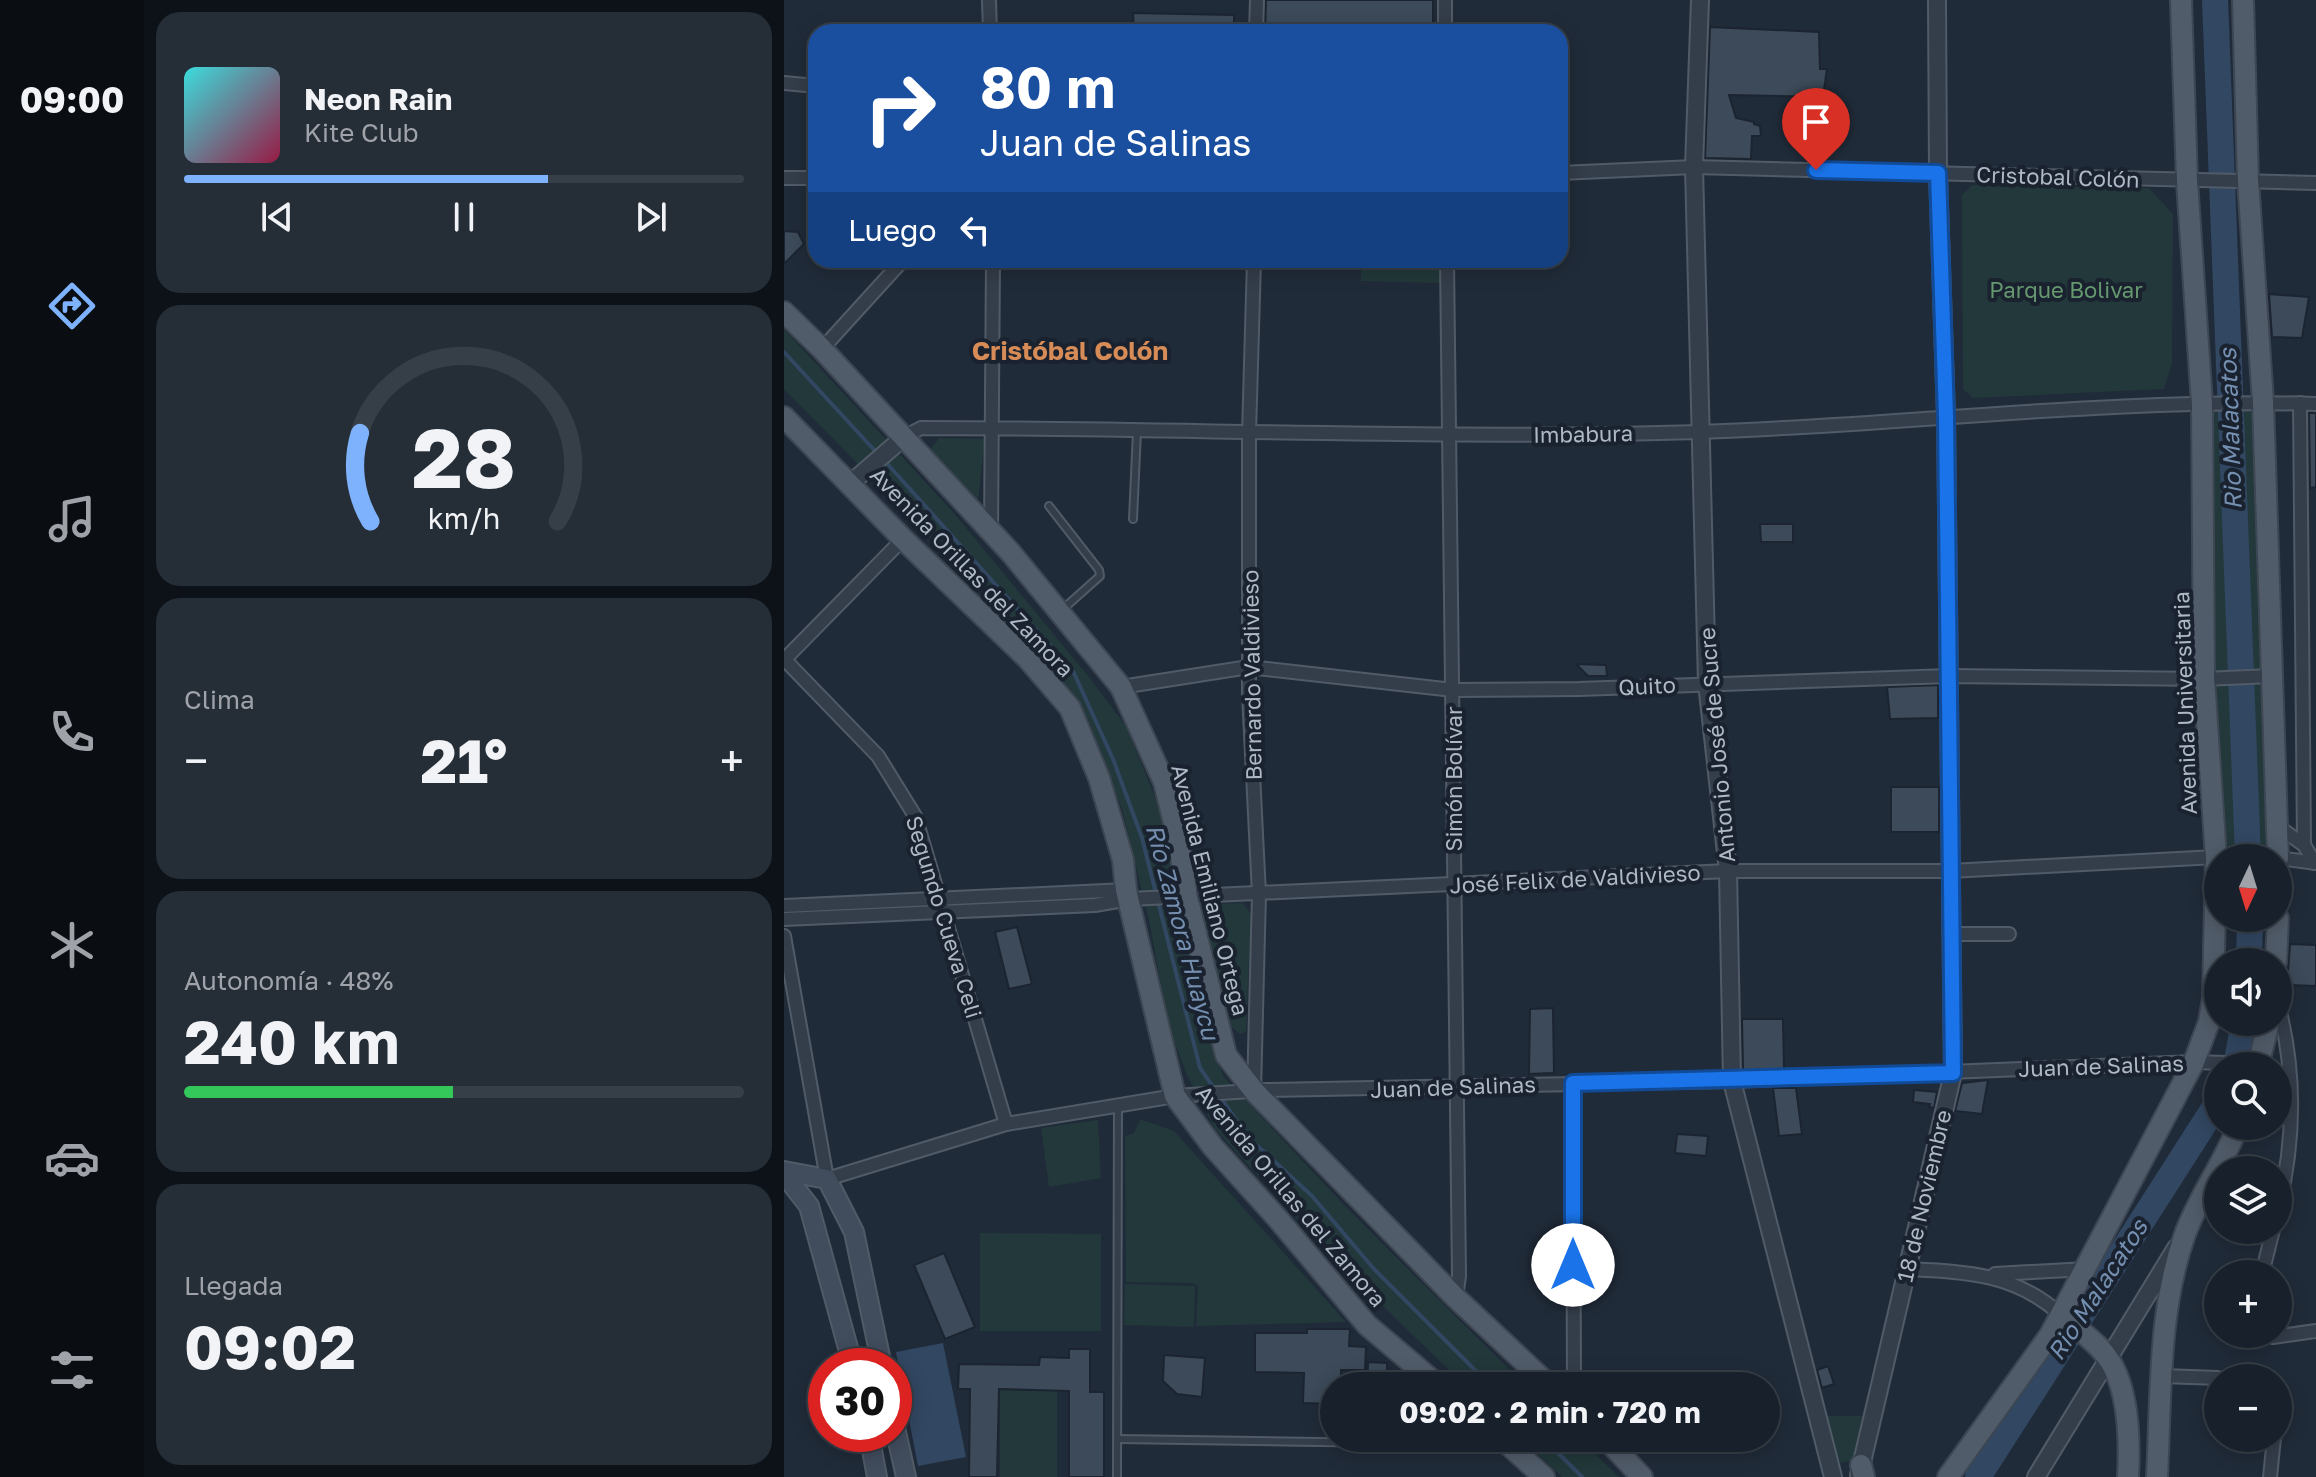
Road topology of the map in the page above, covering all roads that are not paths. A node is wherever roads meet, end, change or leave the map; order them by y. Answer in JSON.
{"nodes":[{"id":1,"x":989,"y":0,"type":"edge"},
{"id":2,"x":1257,"y":0,"type":"edge"},
{"id":3,"x":1445,"y":0,"type":"edge"},
{"id":4,"x":1700,"y":0,"type":"edge"},
{"id":5,"x":1937,"y":0,"type":"edge"},
{"id":6,"x":2181,"y":0,"type":"edge"},
{"id":7,"x":2243,"y":0,"type":"edge"},
{"id":8,"x":990,"y":24,"type":"edge"},
{"id":9,"x":1256,"y":24,"type":"edge"},
{"id":10,"x":1445,"y":24,"type":"edge"},
{"id":11,"x":784,"y":83,"type":"edge"},
{"id":12,"x":808,"y":85,"type":"edge"},
{"id":13,"x":1694,"y":167,"type":"junction"},
{"id":14,"x":1568,"y":173,"type":"edge"},
{"id":15,"x":1938,"y":173,"type":"junction"},
{"id":16,"x":784,"y":178,"type":"edge"},
{"id":17,"x":808,"y":178,"type":"edge"},
{"id":18,"x":2246,"y":180,"type":"junction"},
{"id":19,"x":2192,"y":181,"type":"junction"},
{"id":20,"x":2316,"y":183,"type":"edge"},
{"id":21,"x":896,"y":268,"type":"edge"},
{"id":22,"x":993,"y":268,"type":"edge"},
{"id":23,"x":1254,"y":268,"type":"edge"},
{"id":24,"x":1447,"y":268,"type":"edge"},
{"id":25,"x":784,"y":312,"type":"edge"},
{"id":26,"x":822,"y":349,"type":"junction"},
{"id":27,"x":2260,"y":402,"type":"junction"},
{"id":28,"x":2300,"y":403,"type":"junction"},
{"id":29,"x":2204,"y":404,"type":"junction"},
{"id":30,"x":2316,"y":404,"type":"edge"},
{"id":31,"x":1946,"y":416,"type":"junction"},
{"id":32,"x":784,"y":417,"type":"edge"},
{"id":33,"x":992,"y":428,"type":"junction"},
{"id":34,"x":1137,"y":431,"type":"junction"},
{"id":35,"x":1702,"y":432,"type":"junction"},
{"id":36,"x":1249,"y":434,"type":"junction"},
{"id":37,"x":1451,"y":436,"type":"junction"},
{"id":38,"x":904,"y":437,"type":"junction"},
{"id":39,"x":851,"y":483,"type":"junction"},
{"id":40,"x":1049,"y":506,"type":"dead end"},
{"id":41,"x":1133,"y":519,"type":"dead end"},
{"id":42,"x":991,"y":532,"type":"junction"},
{"id":43,"x":903,"y":539,"type":"junction"},
{"id":44,"x":1060,"y":611,"type":"junction"},
{"id":45,"x":784,"y":659,"type":"edge"},
{"id":46,"x":1249,"y":667,"type":"junction"},
{"id":47,"x":1949,"y":676,"type":"junction"},
{"id":48,"x":2267,"y":676,"type":"junction"},
{"id":49,"x":2208,"y":678,"type":"junction"},
{"id":50,"x":1707,"y":683,"type":"junction"},
{"id":51,"x":1121,"y":687,"type":"junction"},
{"id":52,"x":1453,"y":690,"type":"junction"},
{"id":53,"x":2310,"y":768,"type":"edge"},
{"id":54,"x":2276,"y":825,"type":"junction"},
{"id":55,"x":2218,"y":844,"type":"edge"},
{"id":56,"x":2277,"y":844,"type":"edge"},
{"id":57,"x":2304,"y":845,"type":"junction"},
{"id":58,"x":2204,"y":858,"type":"edge"},
{"id":59,"x":2292,"y":860,"type":"edge"},
{"id":60,"x":2315,"y":863,"type":"edge"},
{"id":61,"x":1728,"y":871,"type":"junction"},
{"id":62,"x":1950,"y":871,"type":"junction"},
{"id":63,"x":1454,"y":884,"type":"junction"},
{"id":64,"x":1259,"y":894,"type":"junction"},
{"id":65,"x":1128,"y":895,"type":"junction"},
{"id":66,"x":1187,"y":897,"type":"junction"},
{"id":67,"x":943,"y":905,"type":"junction"},
{"id":68,"x":784,"y":906,"type":"edge"},
{"id":69,"x":784,"y":919,"type":"edge"},
{"id":70,"x":2216,"y":932,"type":"edge"},
{"id":71,"x":1950,"y":934,"type":"junction"},
{"id":72,"x":2009,"y":934,"type":"dead end"},
{"id":73,"x":784,"y":936,"type":"edge"},
{"id":74,"x":2286,"y":1036,"type":"edge"},
{"id":75,"x":2200,"y":1062,"type":"junction"},
{"id":76,"x":2204,"y":1062,"type":"edge"},
{"id":77,"x":1953,"y":1073,"type":"junction"},
{"id":78,"x":1732,"y":1081,"type":"junction"},
{"id":79,"x":1573,"y":1083,"type":"junction"},
{"id":80,"x":1455,"y":1088,"type":"junction"},
{"id":81,"x":1254,"y":1091,"type":"junction"},
{"id":82,"x":1175,"y":1096,"type":"junction"},
{"id":83,"x":1118,"y":1104,"type":"junction"},
{"id":84,"x":1006,"y":1124,"type":"junction"},
{"id":85,"x":2231,"y":1140,"type":"edge"},
{"id":86,"x":2287,"y":1156,"type":"edge"},
{"id":87,"x":784,"y":1173,"type":"edge"},
{"id":88,"x":827,"y":1179,"type":"junction"},
{"id":89,"x":2185,"y":1234,"type":"junction"},
{"id":90,"x":1907,"y":1269,"type":"junction"},
{"id":91,"x":2087,"y":1269,"type":"junction"},
{"id":92,"x":1980,"y":1275,"type":"junction"},
{"id":93,"x":1456,"y":1298,"type":"junction"},
{"id":94,"x":2061,"y":1315,"type":"junction"},
{"id":95,"x":2316,"y":1331,"type":"edge"},
{"id":96,"x":2292,"y":1334,"type":"edge"},
{"id":97,"x":848,"y":1348,"type":"edge"},
{"id":98,"x":878,"y":1348,"type":"edge"},
{"id":99,"x":2108,"y":1357,"type":"junction"},
{"id":100,"x":1422,"y":1372,"type":"edge"},
{"id":101,"x":1535,"y":1372,"type":"edge"},
{"id":102,"x":1574,"y":1372,"type":"edge"},
{"id":103,"x":2162,"y":1376,"type":"junction"},
{"id":104,"x":2204,"y":1378,"type":"edge"},
{"id":105,"x":1118,"y":1439,"type":"junction"},
{"id":106,"x":1320,"y":1442,"type":"edge"},
{"id":107,"x":872,"y":1452,"type":"edge"},
{"id":108,"x":900,"y":1452,"type":"edge"},
{"id":109,"x":1516,"y":1452,"type":"edge"},
{"id":110,"x":1618,"y":1452,"type":"edge"},
{"id":111,"x":2273,"y":1452,"type":"edge"},
{"id":112,"x":1862,"y":1470,"type":"edge"},
{"id":113,"x":1832,"y":1471,"type":"edge"},
{"id":114,"x":877,"y":1477,"type":"edge"},
{"id":115,"x":906,"y":1477,"type":"edge"},
{"id":116,"x":1117,"y":1477,"type":"edge"},
{"id":117,"x":1544,"y":1477,"type":"edge"},
{"id":118,"x":1642,"y":1477,"type":"edge"},
{"id":119,"x":1948,"y":1477,"type":"edge"},
{"id":120,"x":2036,"y":1477,"type":"edge"},
{"id":121,"x":2128,"y":1477,"type":"edge"},
{"id":122,"x":2157,"y":1477,"type":"edge"},
{"id":123,"x":2270,"y":1477,"type":"edge"}],
"edges":[{"from":1,"to":8,"type":"street"},
{"from":2,"to":9,"type":"street"},
{"from":3,"to":10,"type":"street"},
{"from":4,"to":13,"type":"street","name":"Antonio José de Sucre"},
{"from":5,"to":15,"type":"street","name":"18 de Noviembre"},
{"from":6,"to":19,"type":"main road","name":"Avenida Universitaria"},
{"from":7,"to":18,"type":"main road"},
{"from":11,"to":12,"type":"street"},
{"from":13,"to":14,"type":"street","name":"Cristobal Colón"},
{"from":13,"to":15,"type":"street","name":"Cristobal Colón"},
{"from":13,"to":35,"type":"street","name":"Antonio José de Sucre"},
{"from":15,"to":19,"type":"street","name":"Cristobal Colón"},
{"from":15,"to":31,"type":"street","name":"18 de Noviembre"},
{"from":16,"to":17,"type":"street"},
{"from":18,"to":19,"type":"street","name":"Cristobal Colón"},
{"from":18,"to":20,"type":"street","name":"Cristobal Colón"},
{"from":18,"to":27,"type":"main road"},
{"from":19,"to":29,"type":"main road","name":"Avenida Universitaria"},
{"from":21,"to":26,"type":"street"},
{"from":22,"to":33,"type":"street"},
{"from":23,"to":36,"type":"street","name":"Bernardo Valdivieso"},
{"from":24,"to":37,"type":"street","name":"Simón Bolívar"},
{"from":25,"to":26,"type":"main road","name":"Avenida Emiliano Ortega"},
{"from":26,"to":38,"type":"main road","name":"Avenida Emiliano Ortega"},
{"from":27,"to":28,"type":"street","name":"Imbabura"},
{"from":27,"to":29,"type":"street","name":"Imbabura"},
{"from":27,"to":48,"type":"main road"},
{"from":28,"to":30,"type":"street","name":"Imbabura"},
{"from":28,"to":53,"type":"street"},
{"from":29,"to":31,"type":"street","name":"Imbabura"},
{"from":29,"to":49,"type":"main road","name":"Avenida Universitaria"},
{"from":31,"to":35,"type":"street","name":"Imbabura"},
{"from":31,"to":47,"type":"street","name":"18 de Noviembre"},
{"from":32,"to":39,"type":"main road","name":"Avenida Orillas del Zamora"},
{"from":33,"to":34,"type":"street","name":"Imbabura"},
{"from":33,"to":38,"type":"street","name":"Imbabura"},
{"from":33,"to":42,"type":"street"},
{"from":34,"to":36,"type":"street","name":"Imbabura"},
{"from":34,"to":41,"type":"lane"},
{"from":35,"to":37,"type":"street","name":"Imbabura"},
{"from":35,"to":50,"type":"street","name":"Antonio José de Sucre"},
{"from":36,"to":37,"type":"street","name":"Imbabura"},
{"from":36,"to":46,"type":"street","name":"Bernardo Valdivieso"},
{"from":37,"to":52,"type":"street","name":"Simón Bolívar"},
{"from":38,"to":39,"type":"street"},
{"from":38,"to":42,"type":"main road","name":"Avenida Emiliano Ortega"},
{"from":39,"to":43,"type":"main road","name":"Avenida Orillas del Zamora"},
{"from":40,"to":44,"type":"lane"},
{"from":42,"to":44,"type":"main road","name":"Avenida Emiliano Ortega"},
{"from":43,"to":45,"type":"street"},
{"from":43,"to":65,"type":"main road","name":"Avenida Orillas del Zamora"},
{"from":44,"to":51,"type":"main road","name":"Avenida Emiliano Ortega"},
{"from":45,"to":67,"type":"street","name":"Segundo Cueva Celi"},
{"from":46,"to":51,"type":"street","name":"Quito"},
{"from":46,"to":52,"type":"street","name":"Quito"},
{"from":46,"to":64,"type":"street","name":"Bernardo Valdivieso"},
{"from":47,"to":49,"type":"street","name":"Quito"},
{"from":47,"to":50,"type":"street","name":"Quito"},
{"from":47,"to":62,"type":"street","name":"18 de Noviembre"},
{"from":48,"to":49,"type":"street","name":"Quito"},
{"from":48,"to":54,"type":"main road"},
{"from":49,"to":55,"type":"main road","name":"Avenida Universitaria"},
{"from":50,"to":52,"type":"street","name":"Quito"},
{"from":50,"to":61,"type":"street","name":"Antonio José de Sucre"},
{"from":51,"to":66,"type":"main road","name":"Avenida Emiliano Ortega"},
{"from":52,"to":63,"type":"street","name":"Simón Bolívar"},
{"from":53,"to":57,"type":"street"},
{"from":54,"to":56,"type":"main road"},
{"from":54,"to":57,"type":"street"},
{"from":57,"to":60,"type":"street"},
{"from":58,"to":62,"type":"street","name":"José Felix de Valdivieso"},
{"from":59,"to":60,"type":"street"},
{"from":61,"to":62,"type":"street","name":"José Felix de Valdivieso"},
{"from":61,"to":63,"type":"street","name":"José Felix de Valdivieso"},
{"from":61,"to":78,"type":"street","name":"Antonio José de Sucre"},
{"from":62,"to":71,"type":"street","name":"18 de Noviembre"},
{"from":63,"to":64,"type":"street","name":"José Felix de Valdivieso"},
{"from":63,"to":80,"type":"street","name":"Simón Bolívar"},
{"from":64,"to":66,"type":"street","name":"José Felix de Valdivieso"},
{"from":64,"to":81,"type":"street","name":"Bernardo Valdivieso"},
{"from":65,"to":66,"type":"street","name":"José Felix de Valdivieso"},
{"from":65,"to":67,"type":"street","name":"José Felix de Valdivieso"},
{"from":65,"to":82,"type":"main road","name":"Avenida Orillas del Zamora"},
{"from":66,"to":81,"type":"main road","name":"Avenida Emiliano Ortega"},
{"from":67,"to":68,"type":"street"},
{"from":67,"to":69,"type":"street"},
{"from":67,"to":84,"type":"street","name":"Segundo Cueva Celi"},
{"from":70,"to":75,"type":"main road","name":"Avenida Universitaria"},
{"from":71,"to":72,"type":"street"},
{"from":71,"to":77,"type":"street","name":"18 de Noviembre"},
{"from":73,"to":88,"type":"street"},
{"from":74,"to":86,"type":"street"},
{"from":75,"to":76,"type":"street","name":"Juan de Salinas"},
{"from":75,"to":77,"type":"street","name":"Juan de Salinas"},
{"from":75,"to":91,"type":"main road","name":"Avenida Universitaria"},
{"from":77,"to":78,"type":"street","name":"Juan de Salinas"},
{"from":77,"to":90,"type":"street","name":"18 de Noviembre"},
{"from":78,"to":79,"type":"street","name":"Juan de Salinas"},
{"from":78,"to":113,"type":"street","name":"Antonio José de Sucre"},
{"from":79,"to":80,"type":"street","name":"Juan de Salinas"},
{"from":79,"to":102,"type":"street"},
{"from":80,"to":81,"type":"street","name":"Juan de Salinas"},
{"from":80,"to":93,"type":"street","name":"Simón Bolívar"},
{"from":81,"to":82,"type":"street","name":"Juan de Salinas"},
{"from":81,"to":93,"type":"main road","name":"Avenida Emiliano Ortega"},
{"from":82,"to":83,"type":"street","name":"Juan de Salinas"},
{"from":82,"to":100,"type":"main road","name":"Avenida Orillas del Zamora"},
{"from":83,"to":84,"type":"street","name":"Juan de Salinas"},
{"from":83,"to":105,"type":"lane"},
{"from":84,"to":88,"type":"street","name":"Juan de Salinas"},
{"from":85,"to":89,"type":"main road"},
{"from":87,"to":88,"type":"main road"},
{"from":87,"to":97,"type":"main road"},
{"from":88,"to":98,"type":"main road"},
{"from":89,"to":99,"type":"street"},
{"from":89,"to":103,"type":"main road"},
{"from":90,"to":92,"type":"street"},
{"from":90,"to":112,"type":"street","name":"18 de Noviembre"},
{"from":91,"to":92,"type":"street"},
{"from":91,"to":94,"type":"main road","name":"Avenida Universitaria"},
{"from":92,"to":94,"type":"street"},
{"from":93,"to":101,"type":"main road","name":"Avenida Emiliano Ortega"},
{"from":94,"to":99,"type":"main road"},
{"from":94,"to":119,"type":"main road","name":"Avenida Universitaria"},
{"from":95,"to":96,"type":"street"},
{"from":99,"to":120,"type":"street"},
{"from":99,"to":121,"type":"main road"},
{"from":103,"to":104,"type":"street"},
{"from":103,"to":122,"type":"main road"},
{"from":105,"to":106,"type":"lane"},
{"from":105,"to":116,"type":"lane"},
{"from":107,"to":114,"type":"main road"},
{"from":108,"to":115,"type":"main road"},
{"from":109,"to":117,"type":"main road"},
{"from":110,"to":118,"type":"main road"},
{"from":111,"to":123,"type":"street"},
{"from":112,"to":113,"type":"street"}]}
